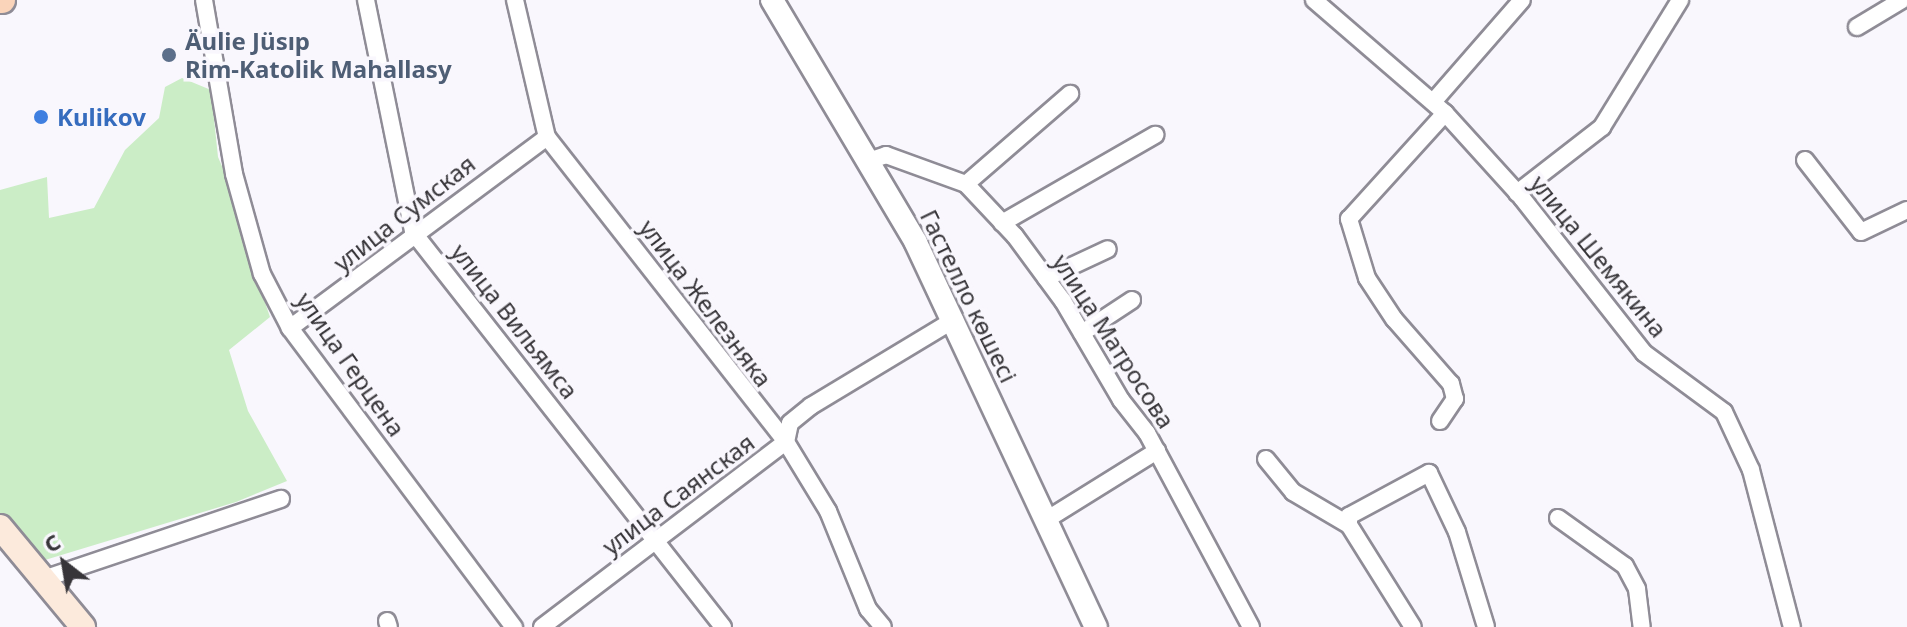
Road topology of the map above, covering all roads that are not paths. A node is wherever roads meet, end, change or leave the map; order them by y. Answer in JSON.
{"nodes":[{"id":1,"x":204,"y":0,"type":"edge"},
{"id":2,"x":366,"y":0,"type":"edge"},
{"id":3,"x":515,"y":0,"type":"edge"},
{"id":4,"x":772,"y":0,"type":"edge"},
{"id":5,"x":1522,"y":0,"type":"edge"},
{"id":6,"x":1680,"y":0,"type":"edge"},
{"id":7,"x":1902,"y":0,"type":"edge"},
{"id":8,"x":1321,"y":2,"type":"edge"},
{"id":9,"x":1857,"y":27,"type":"dead end"},
{"id":10,"x":1070,"y":94,"type":"dead end"},
{"id":11,"x":1439,"y":108,"type":"junction"},
{"id":12,"x":1155,"y":135,"type":"dead end"},
{"id":13,"x":547,"y":137,"type":"junction"},
{"id":14,"x":871,"y":160,"type":"junction"},
{"id":15,"x":1805,"y":160,"type":"dead end"},
{"id":16,"x":966,"y":184,"type":"junction"},
{"id":17,"x":1517,"y":193,"type":"junction"},
{"id":18,"x":1907,"y":210,"type":"edge"},
{"id":19,"x":1002,"y":223,"type":"junction"},
{"id":20,"x":413,"y":232,"type":"junction"},
{"id":21,"x":1108,"y":249,"type":"dead end"},
{"id":22,"x":1046,"y":278,"type":"junction"},
{"id":23,"x":1132,"y":300,"type":"dead end"},
{"id":24,"x":955,"y":319,"type":"junction"},
{"id":25,"x":290,"y":328,"type":"junction"},
{"id":26,"x":1082,"y":333,"type":"junction"},
{"id":27,"x":1440,"y":421,"type":"dead end"},
{"id":28,"x":786,"y":442,"type":"junction"},
{"id":29,"x":1157,"y":451,"type":"junction"},
{"id":30,"x":1266,"y":459,"type":"dead end"},
{"id":31,"x":281,"y":499,"type":"dead end"},
{"id":32,"x":1558,"y":518,"type":"dead end"},
{"id":33,"x":1046,"y":520,"type":"junction"},
{"id":34,"x":1349,"y":525,"type":"junction"},
{"id":35,"x":0,"y":527,"type":"edge"},
{"id":36,"x":657,"y":538,"type":"junction"},
{"id":37,"x":46,"y":578,"type":"junction"},
{"id":38,"x":83,"y":627,"type":"edge"},
{"id":39,"x":514,"y":627,"type":"edge"},
{"id":40,"x":542,"y":627,"type":"edge"},
{"id":41,"x":723,"y":627,"type":"edge"},
{"id":42,"x":883,"y":627,"type":"edge"},
{"id":43,"x":1096,"y":627,"type":"edge"},
{"id":44,"x":1251,"y":627,"type":"edge"},
{"id":45,"x":1413,"y":627,"type":"edge"},
{"id":46,"x":1486,"y":627,"type":"edge"},
{"id":47,"x":1642,"y":627,"type":"edge"},
{"id":48,"x":1792,"y":627,"type":"edge"}],
"edges":[{"from":1,"to":25,"type":"street","name":"улица Герцена"},
{"from":2,"to":20,"type":"street","name":"улица Вильямса"},
{"from":3,"to":13,"type":"street","name":"улица Железняка"},
{"from":4,"to":14,"type":"street","name":"Гастелло көшесі"},
{"from":5,"to":11,"type":"street"},
{"from":6,"to":17,"type":"street"},
{"from":7,"to":9,"type":"street"},
{"from":8,"to":11,"type":"street","name":"улица Шемякина"},
{"from":10,"to":16,"type":"street"},
{"from":11,"to":17,"type":"street","name":"улица Шемякина"},
{"from":11,"to":27,"type":"street"},
{"from":12,"to":19,"type":"street"},
{"from":13,"to":20,"type":"street","name":"улица Сумская"},
{"from":13,"to":28,"type":"street","name":"улица Железняка"},
{"from":14,"to":16,"type":"street","name":"улица Матросова"},
{"from":14,"to":24,"type":"street","name":"Гастелло көшесі"},
{"from":15,"to":18,"type":"street"},
{"from":16,"to":19,"type":"street","name":"улица Матросова"},
{"from":17,"to":48,"type":"street","name":"улица Шемякина"},
{"from":19,"to":22,"type":"street","name":"улица Матросова"},
{"from":20,"to":25,"type":"street","name":"улица Сумская"},
{"from":20,"to":36,"type":"street","name":"улица Вильямса"},
{"from":21,"to":22,"type":"street"},
{"from":22,"to":26,"type":"street","name":"улица Матросова"},
{"from":23,"to":26,"type":"street"},
{"from":24,"to":28,"type":"street","name":"улица Саянская"},
{"from":24,"to":33,"type":"street","name":"Гастелло көшесі"},
{"from":25,"to":39,"type":"street","name":"улица Герцена"},
{"from":26,"to":29,"type":"street","name":"улица Матросова"},
{"from":28,"to":36,"type":"street","name":"улица Саянская"},
{"from":28,"to":42,"type":"street","name":"улица Железняка"},
{"from":29,"to":33,"type":"street"},
{"from":29,"to":44,"type":"street","name":"улица Матросова"},
{"from":30,"to":34,"type":"street"},
{"from":31,"to":37,"type":"street"},
{"from":32,"to":47,"type":"street"},
{"from":33,"to":43,"type":"street","name":"Гастелло көшесі"},
{"from":34,"to":45,"type":"street"},
{"from":34,"to":46,"type":"street"},
{"from":35,"to":37,"type":"main road"},
{"from":36,"to":40,"type":"street","name":"улица Саянская"},
{"from":36,"to":41,"type":"street","name":"улица Вильямса"},
{"from":37,"to":38,"type":"main road"}]}
